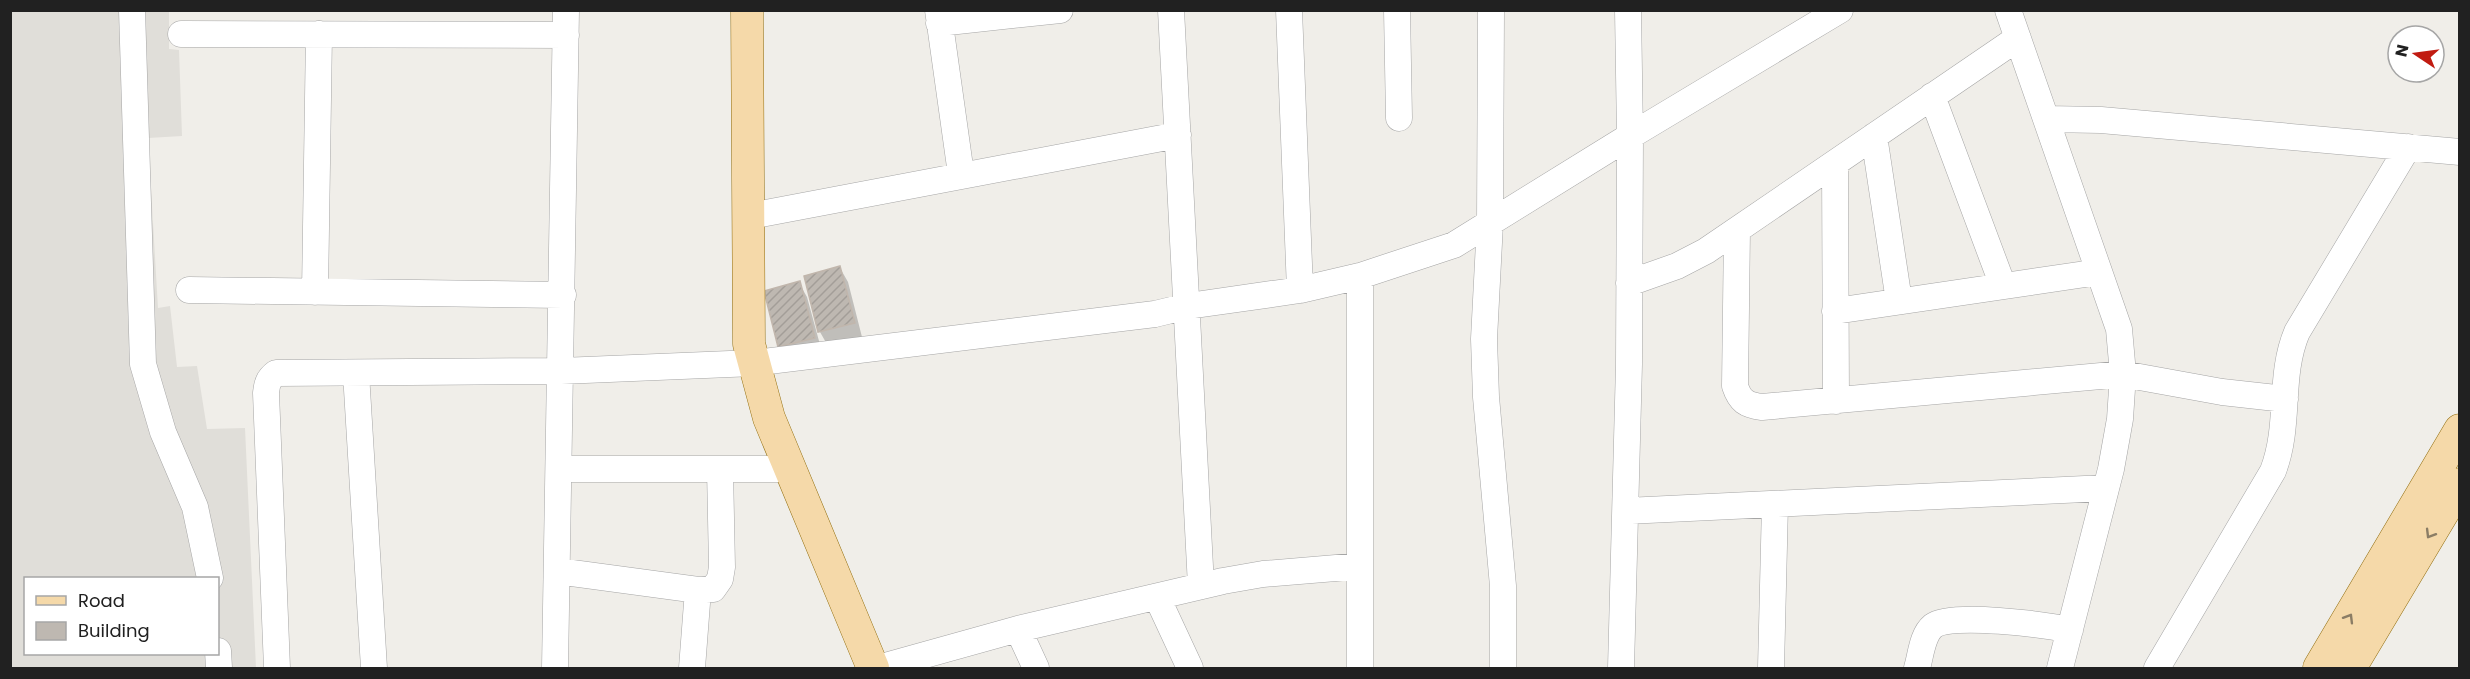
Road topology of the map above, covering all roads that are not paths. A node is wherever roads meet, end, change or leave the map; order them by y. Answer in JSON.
{"nodes":[{"id":1,"x":132,"y":10,"type":"edge"},
{"id":2,"x":747,"y":10,"type":"edge"},
{"id":3,"x":1060,"y":10,"type":"edge"},
{"id":4,"x":1171,"y":10,"type":"edge"},
{"id":5,"x":1289,"y":10,"type":"edge"},
{"id":6,"x":1397,"y":10,"type":"edge"},
{"id":7,"x":1491,"y":10,"type":"edge"},
{"id":8,"x":1628,"y":10,"type":"edge"},
{"id":9,"x":1840,"y":10,"type":"edge"},
{"id":10,"x":2008,"y":10,"type":"edge"},
{"id":11,"x":939,"y":17,"type":"edge"},
{"id":12,"x":566,"y":23,"type":"edge"},
{"id":13,"x":181,"y":34,"type":"dead end"},
{"id":14,"x":319,"y":34,"type":"junction"},
{"id":15,"x":2018,"y":38,"type":"junction"},
{"id":16,"x":1932,"y":96,"type":"junction"},
{"id":17,"x":1399,"y":118,"type":"dead end"},
{"id":18,"x":2046,"y":119,"type":"junction"},
{"id":19,"x":1178,"y":135,"type":"junction"},
{"id":20,"x":1630,"y":136,"type":"junction"},
{"id":21,"x":1874,"y":136,"type":"junction"},
{"id":22,"x":2408,"y":147,"type":"junction"},
{"id":23,"x":2460,"y":152,"type":"edge"},
{"id":24,"x":1835,"y":163,"type":"junction"},
{"id":25,"x":961,"y":174,"type":"junction"},
{"id":26,"x":750,"y":216,"type":"junction"},
{"id":27,"x":1490,"y":223,"type":"junction"},
{"id":28,"x":1737,"y":230,"type":"junction"},
{"id":29,"x":2099,"y":272,"type":"junction"},
{"id":30,"x":1360,"y":276,"type":"junction"},
{"id":31,"x":1629,"y":283,"type":"junction"},
{"id":32,"x":2003,"y":286,"type":"junction"},
{"id":33,"x":189,"y":290,"type":"dead end"},
{"id":34,"x":1300,"y":290,"type":"junction"},
{"id":35,"x":315,"y":292,"type":"junction"},
{"id":36,"x":563,"y":295,"type":"junction"},
{"id":37,"x":1899,"y":301,"type":"junction"},
{"id":38,"x":1188,"y":306,"type":"junction"},
{"id":39,"x":1835,"y":311,"type":"junction"},
{"id":40,"x":754,"y":363,"type":"junction"},
{"id":41,"x":561,"y":371,"type":"junction"},
{"id":42,"x":356,"y":373,"type":"junction"},
{"id":43,"x":2123,"y":374,"type":"junction"},
{"id":44,"x":2286,"y":399,"type":"junction"},
{"id":45,"x":1836,"y":401,"type":"junction"},
{"id":46,"x":2460,"y":430,"type":"edge"},
{"id":47,"x":560,"y":469,"type":"junction"},
{"id":48,"x":720,"y":469,"type":"junction"},
{"id":49,"x":790,"y":469,"type":"junction"},
{"id":50,"x":2460,"y":484,"type":"edge"},
{"id":51,"x":2106,"y":488,"type":"junction"},
{"id":52,"x":1775,"y":504,"type":"junction"},
{"id":53,"x":1626,"y":512,"type":"junction"},
{"id":54,"x":1360,"y":566,"type":"junction"},
{"id":55,"x":557,"y":570,"type":"junction"},
{"id":56,"x":210,"y":577,"type":"edge"},
{"id":57,"x":1201,"y":586,"type":"junction"},
{"id":58,"x":698,"y":590,"type":"junction"},
{"id":59,"x":1157,"y":597,"type":"junction"},
{"id":60,"x":1018,"y":630,"type":"junction"},
{"id":61,"x":2070,"y":630,"type":"junction"},
{"id":62,"x":2064,"y":667,"type":"edge"},
{"id":63,"x":277,"y":669,"type":"edge"},
{"id":64,"x":374,"y":669,"type":"edge"},
{"id":65,"x":555,"y":669,"type":"edge"},
{"id":66,"x":692,"y":669,"type":"edge"},
{"id":67,"x":873,"y":669,"type":"edge"},
{"id":68,"x":878,"y":669,"type":"edge"},
{"id":69,"x":1036,"y":669,"type":"edge"},
{"id":70,"x":1190,"y":669,"type":"edge"},
{"id":71,"x":1360,"y":669,"type":"edge"},
{"id":72,"x":1503,"y":669,"type":"edge"},
{"id":73,"x":1622,"y":669,"type":"edge"},
{"id":74,"x":1771,"y":669,"type":"edge"},
{"id":75,"x":1917,"y":669,"type":"edge"},
{"id":76,"x":2157,"y":669,"type":"edge"},
{"id":77,"x":2319,"y":669,"type":"edge"},
{"id":78,"x":2350,"y":669,"type":"edge"}],
"edges":[{"from":1,"to":56,"type":"street"},
{"from":2,"to":26,"type":"main road"},
{"from":3,"to":11,"type":"street"},
{"from":4,"to":19,"type":"street"},
{"from":5,"to":34,"type":"street"},
{"from":6,"to":17,"type":"street"},
{"from":7,"to":27,"type":"street"},
{"from":8,"to":20,"type":"street"},
{"from":9,"to":20,"type":"street"},
{"from":10,"to":15,"type":"street"},
{"from":11,"to":25,"type":"street"},
{"from":12,"to":14,"type":"street"},
{"from":12,"to":36,"type":"street"},
{"from":13,"to":14,"type":"street"},
{"from":14,"to":35,"type":"street"},
{"from":15,"to":16,"type":"street"},
{"from":15,"to":18,"type":"street"},
{"from":16,"to":21,"type":"street"},
{"from":16,"to":32,"type":"street"},
{"from":18,"to":22,"type":"street"},
{"from":18,"to":29,"type":"street"},
{"from":19,"to":25,"type":"street"},
{"from":19,"to":38,"type":"street"},
{"from":20,"to":27,"type":"street"},
{"from":20,"to":31,"type":"street"},
{"from":21,"to":24,"type":"street"},
{"from":21,"to":37,"type":"street"},
{"from":22,"to":23,"type":"street"},
{"from":22,"to":44,"type":"street"},
{"from":24,"to":28,"type":"street"},
{"from":24,"to":39,"type":"street"},
{"from":25,"to":26,"type":"street"},
{"from":26,"to":40,"type":"main road"},
{"from":27,"to":30,"type":"street"},
{"from":27,"to":72,"type":"street"},
{"from":28,"to":31,"type":"street"},
{"from":28,"to":45,"type":"street"},
{"from":29,"to":32,"type":"street"},
{"from":29,"to":43,"type":"street"},
{"from":30,"to":34,"type":"street"},
{"from":30,"to":54,"type":"street"},
{"from":31,"to":53,"type":"street"},
{"from":32,"to":37,"type":"street"},
{"from":33,"to":35,"type":"street"},
{"from":34,"to":38,"type":"street"},
{"from":35,"to":36,"type":"street"},
{"from":36,"to":41,"type":"street"},
{"from":37,"to":39,"type":"street"},
{"from":38,"to":40,"type":"street"},
{"from":38,"to":57,"type":"street"},
{"from":39,"to":45,"type":"street"},
{"from":40,"to":41,"type":"street"},
{"from":40,"to":49,"type":"main road"},
{"from":41,"to":42,"type":"street"},
{"from":41,"to":47,"type":"street"},
{"from":42,"to":63,"type":"street"},
{"from":42,"to":64,"type":"street"},
{"from":43,"to":44,"type":"street"},
{"from":43,"to":45,"type":"street"},
{"from":43,"to":51,"type":"street"},
{"from":44,"to":76,"type":"street"},
{"from":77,"to":46,"type":"main road","one_way":true},
{"from":47,"to":48,"type":"street"},
{"from":47,"to":55,"type":"street"},
{"from":48,"to":49,"type":"street"},
{"from":48,"to":58,"type":"street"},
{"from":49,"to":67,"type":"main road"},
{"from":50,"to":78,"type":"main road","one_way":true},
{"from":51,"to":52,"type":"street"},
{"from":51,"to":61,"type":"street"},
{"from":52,"to":53,"type":"street"},
{"from":52,"to":74,"type":"street"},
{"from":53,"to":73,"type":"street"},
{"from":54,"to":57,"type":"street"},
{"from":54,"to":71,"type":"street"},
{"from":55,"to":58,"type":"street"},
{"from":55,"to":65,"type":"street"},
{"from":57,"to":59,"type":"street"},
{"from":58,"to":66,"type":"street"},
{"from":59,"to":60,"type":"street"},
{"from":59,"to":70,"type":"street"},
{"from":60,"to":68,"type":"street"},
{"from":60,"to":69,"type":"street"},
{"from":61,"to":62,"type":"street"},
{"from":61,"to":75,"type":"street"}]}
